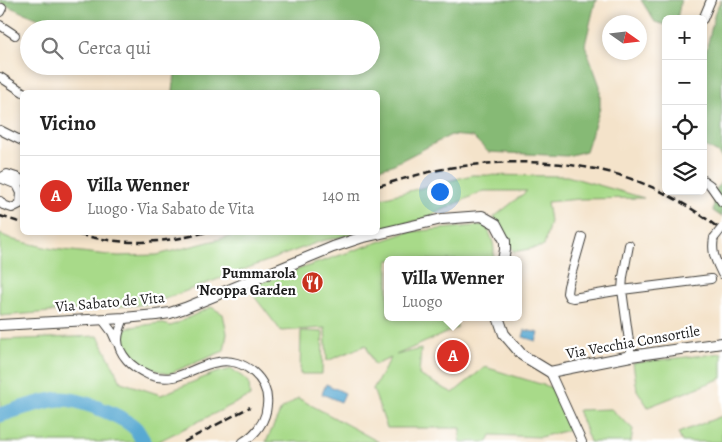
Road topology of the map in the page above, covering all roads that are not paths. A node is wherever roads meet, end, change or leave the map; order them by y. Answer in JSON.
{"nodes":[{"id":1,"x":711,"y":0,"type":"edge"},
{"id":2,"x":705,"y":15,"type":"edge"},
{"id":3,"x":0,"y":25,"type":"edge"},
{"id":4,"x":15,"y":35,"type":"dead end"},
{"id":5,"x":0,"y":77,"type":"edge"},
{"id":6,"x":20,"y":90,"type":"edge"},
{"id":7,"x":0,"y":130,"type":"edge"},
{"id":8,"x":20,"y":140,"type":"edge"},
{"id":9,"x":0,"y":178,"type":"edge"},
{"id":10,"x":20,"y":179,"type":"edge"},
{"id":11,"x":707,"y":183,"type":"edge"},
{"id":12,"x":20,"y":191,"type":"edge"},
{"id":13,"x":0,"y":201,"type":"edge"},
{"id":14,"x":722,"y":202,"type":"edge"},
{"id":15,"x":20,"y":204,"type":"edge"},
{"id":16,"x":722,"y":228,"type":"edge"},
{"id":17,"x":380,"y":233,"type":"edge"},
{"id":18,"x":373,"y":235,"type":"edge"},
{"id":19,"x":582,"y":237,"type":"dead end"},
{"id":20,"x":629,"y":244,"type":"dead end"},
{"id":21,"x":504,"y":256,"type":"edge"},
{"id":22,"x":722,"y":274,"type":"edge"},
{"id":23,"x":711,"y":279,"type":"dead end"},
{"id":24,"x":622,"y":290,"type":"junction"},
{"id":25,"x":124,"y":318,"type":"junction"},
{"id":26,"x":103,"y":320,"type":"junction"},
{"id":27,"x":499,"y":321,"type":"edge"},
{"id":28,"x":0,"y":325,"type":"edge"},
{"id":29,"x":117,"y":343,"type":"junction"},
{"id":30,"x":722,"y":343,"type":"edge"},
{"id":31,"x":631,"y":356,"type":"junction"},
{"id":32,"x":550,"y":372,"type":"junction"},
{"id":33,"x":243,"y":442,"type":"edge"},
{"id":34,"x":581,"y":442,"type":"edge"}],
"edges":[{"from":1,"to":2,"type":"street"},
{"from":3,"to":4,"type":"street"},
{"from":5,"to":6,"type":"street"},
{"from":7,"to":8,"type":"street"},
{"from":9,"to":10,"type":"street"},
{"from":9,"to":12,"type":"street"},
{"from":11,"to":14,"type":"street"},
{"from":13,"to":15,"type":"street"},
{"from":16,"to":22,"type":"street","bridge":true},
{"from":17,"to":21,"type":"street","name":"Via Sabato de Vita"},
{"from":18,"to":25,"type":"street","name":"Via Sabato de Vita"},
{"from":19,"to":24,"type":"street"},
{"from":20,"to":24,"type":"street"},
{"from":23,"to":24,"type":"street"},
{"from":24,"to":31,"type":"street"},
{"from":25,"to":26,"type":"street","name":"Via Sabato de Vita"},
{"from":25,"to":29,"type":"street"},
{"from":26,"to":28,"type":"street","name":"Via Sabato de Vita"},
{"from":26,"to":29,"type":"street"},
{"from":27,"to":32,"type":"street"},
{"from":29,"to":33,"type":"street"},
{"from":30,"to":31,"type":"street","name":"Via Vecchia Consortile"},
{"from":31,"to":32,"type":"street","name":"Via Vecchia Consortile"},
{"from":32,"to":34,"type":"street"}]}
